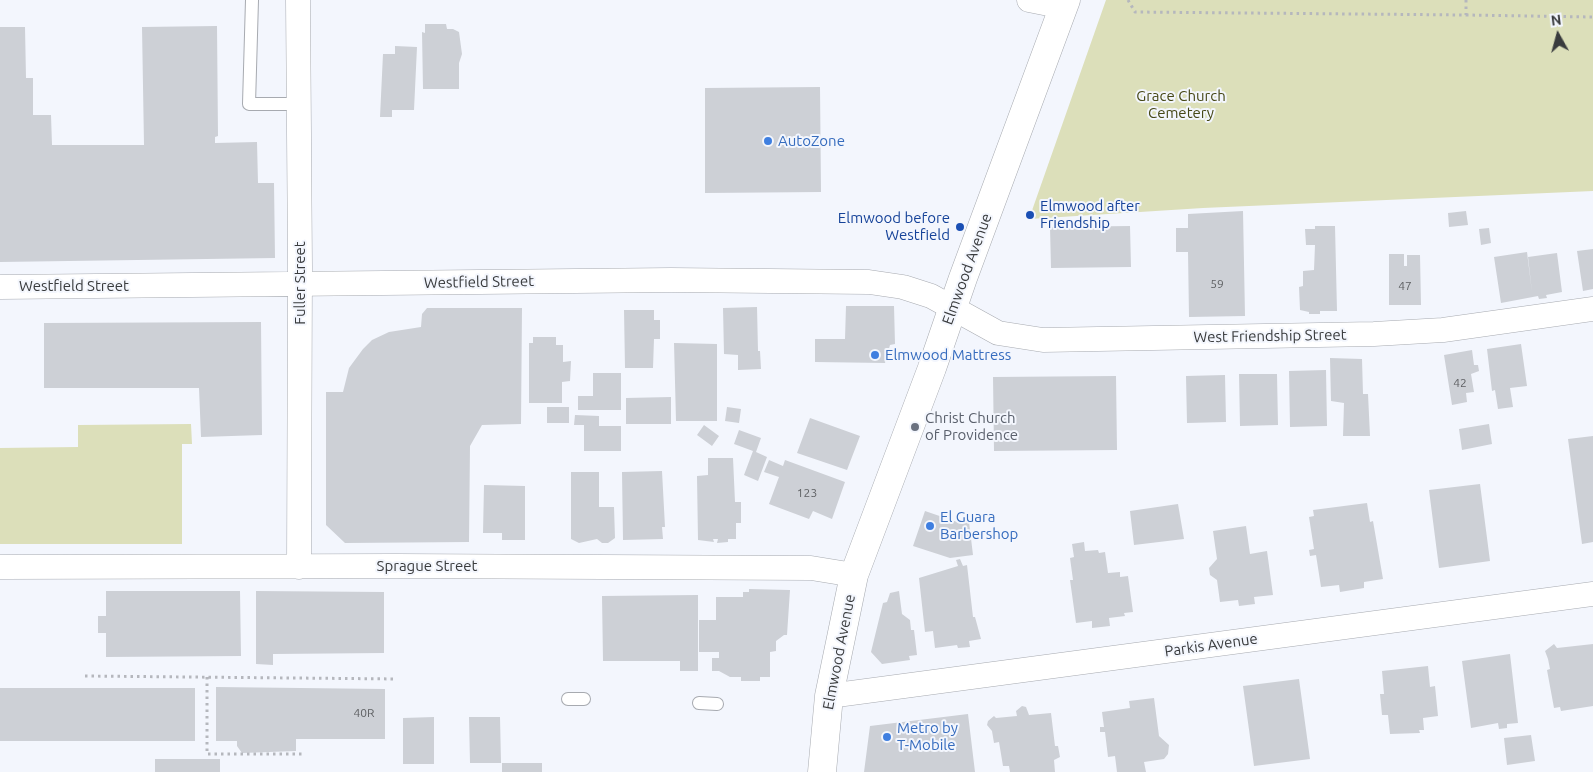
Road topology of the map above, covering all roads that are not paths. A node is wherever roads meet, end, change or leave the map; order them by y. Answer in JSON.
{"nodes":[{"id":1,"x":252,"y":0,"type":"edge"},
{"id":2,"x":298,"y":0,"type":"edge"},
{"id":3,"x":1029,"y":0,"type":"edge"},
{"id":4,"x":1065,"y":4,"type":"edge"},
{"id":5,"x":298,"y":104,"type":"junction"},
{"id":6,"x":300,"y":284,"type":"junction"},
{"id":7,"x":0,"y":286,"type":"edge"},
{"id":8,"x":953,"y":308,"type":"junction"},
{"id":9,"x":1593,"y":309,"type":"edge"},
{"id":10,"x":0,"y":567,"type":"edge"},
{"id":11,"x":299,"y":567,"type":"junction"},
{"id":12,"x":854,"y":575,"type":"junction"},
{"id":13,"x":1593,"y":594,"type":"edge"},
{"id":14,"x":829,"y":696,"type":"junction"},
{"id":15,"x":568,"y":699,"type":"dead end"},
{"id":16,"x":584,"y":699,"type":"dead end"},
{"id":17,"x":699,"y":703,"type":"dead end"},
{"id":18,"x":717,"y":704,"type":"dead end"},
{"id":19,"x":822,"y":772,"type":"edge"}],
"edges":[{"from":1,"to":5,"type":"lane"},
{"from":2,"to":5,"type":"street","name":"Fuller Street"},
{"from":3,"to":4,"type":"street"},
{"from":4,"to":8,"type":"main road","name":"Elmwood Avenue"},
{"from":5,"to":6,"type":"street","name":"Fuller Street"},
{"from":6,"to":7,"type":"street","name":"Westfield Street"},
{"from":6,"to":8,"type":"street","name":"Westfield Street"},
{"from":6,"to":11,"type":"street","name":"Fuller Street"},
{"from":8,"to":9,"type":"street","name":"West Friendship Street"},
{"from":8,"to":12,"type":"main road","name":"Elmwood Avenue"},
{"from":10,"to":11,"type":"street","name":"Sprague Street"},
{"from":11,"to":12,"type":"street","name":"Sprague Street"},
{"from":12,"to":14,"type":"main road","name":"Elmwood Avenue"},
{"from":13,"to":14,"type":"street","name":"Parkis Avenue"},
{"from":14,"to":19,"type":"main road","name":"Elmwood Avenue"},
{"from":15,"to":16,"type":"lane"},
{"from":17,"to":18,"type":"lane"}]}
